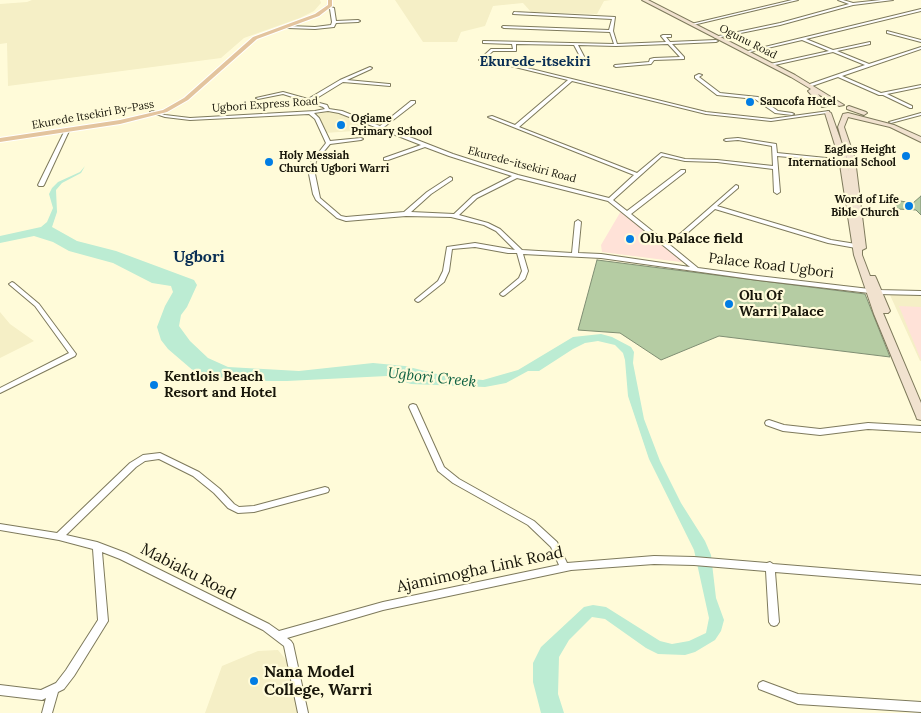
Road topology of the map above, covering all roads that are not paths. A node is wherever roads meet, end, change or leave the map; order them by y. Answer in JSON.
{"nodes":[{"id":1,"x":325,"y":0,"type":"edge"},
{"id":2,"x":330,"y":0,"type":"edge"},
{"id":3,"x":638,"y":0,"type":"edge"},
{"id":4,"x":796,"y":0,"type":"edge"},
{"id":5,"x":840,"y":0,"type":"edge"},
{"id":6,"x":891,"y":0,"type":"edge"},
{"id":7,"x":649,"y":1,"type":"edge"},
{"id":8,"x":853,"y":4,"type":"junction"},
{"id":9,"x":328,"y":7,"type":"junction"},
{"id":10,"x":921,"y":10,"type":"edge"},
{"id":11,"x":514,"y":13,"type":"dead end"},
{"id":12,"x":358,"y":21,"type":"dead end"},
{"id":13,"x":334,"y":22,"type":"junction"},
{"id":14,"x":693,"y":24,"type":"junction"},
{"id":15,"x":288,"y":27,"type":"junction"},
{"id":16,"x":504,"y":28,"type":"dead end"},
{"id":17,"x":611,"y":31,"type":"junction"},
{"id":18,"x":888,"y":32,"type":"dead end"},
{"id":19,"x":670,"y":36,"type":"dead end"},
{"id":20,"x":716,"y":39,"type":"junction"},
{"id":21,"x":802,"y":39,"type":"junction"},
{"id":22,"x":921,"y":41,"type":"edge"},
{"id":23,"x":484,"y":42,"type":"dead end"},
{"id":24,"x":514,"y":42,"type":"junction"},
{"id":25,"x":868,"y":43,"type":"dead end"},
{"id":26,"x":576,"y":44,"type":"junction"},
{"id":27,"x":670,"y":44,"type":"junction"},
{"id":28,"x":616,"y":45,"type":"junction"},
{"id":29,"x":731,"y":46,"type":"junction"},
{"id":30,"x":921,"y":48,"type":"edge"},
{"id":31,"x":834,"y":51,"type":"junction"},
{"id":32,"x":746,"y":52,"type":"junction"},
{"id":33,"x":586,"y":64,"type":"dead end"},
{"id":34,"x":771,"y":65,"type":"junction"},
{"id":35,"x":868,"y":65,"type":"junction"},
{"id":36,"x":616,"y":66,"type":"dead end"},
{"id":37,"x":370,"y":68,"type":"dead end"},
{"id":38,"x":700,"y":75,"type":"dead end"},
{"id":39,"x":839,"y":76,"type":"junction"},
{"id":40,"x":571,"y":80,"type":"junction"},
{"id":41,"x":342,"y":81,"type":"junction"},
{"id":42,"x":389,"y":85,"type":"dead end"},
{"id":43,"x":811,"y":86,"type":"junction"},
{"id":44,"x":921,"y":86,"type":"edge"},
{"id":45,"x":884,"y":94,"type":"junction"},
{"id":46,"x":258,"y":98,"type":"dead end"},
{"id":47,"x":309,"y":101,"type":"junction"},
{"id":48,"x":414,"y":102,"type":"dead end"},
{"id":49,"x":910,"y":107,"type":"dead end"},
{"id":50,"x":328,"y":110,"type":"junction"},
{"id":51,"x":826,"y":110,"type":"junction"},
{"id":52,"x":846,"y":111,"type":"junction"},
{"id":53,"x":311,"y":112,"type":"junction"},
{"id":54,"x":154,"y":113,"type":"junction"},
{"id":55,"x":921,"y":114,"type":"edge"},
{"id":56,"x":800,"y":115,"type":"junction"},
{"id":57,"x":490,"y":117,"type":"dead end"},
{"id":58,"x":891,"y":122,"type":"junction"},
{"id":59,"x":516,"y":126,"type":"junction"},
{"id":60,"x":381,"y":127,"type":"junction"},
{"id":61,"x":67,"y":131,"type":"junction"},
{"id":62,"x":921,"y":135,"type":"edge"},
{"id":63,"x":0,"y":139,"type":"edge"},
{"id":64,"x":361,"y":139,"type":"dead end"},
{"id":65,"x":726,"y":140,"type":"dead end"},
{"id":66,"x":921,"y":140,"type":"edge"},
{"id":67,"x":328,"y":143,"type":"junction"},
{"id":68,"x":426,"y":145,"type":"junction"},
{"id":69,"x":775,"y":154,"type":"junction"},
{"id":70,"x":386,"y":159,"type":"dead end"},
{"id":71,"x":844,"y":161,"type":"junction"},
{"id":72,"x":774,"y":168,"type":"junction"},
{"id":73,"x":682,"y":171,"type":"dead end"},
{"id":74,"x":638,"y":175,"type":"junction"},
{"id":75,"x":516,"y":176,"type":"junction"},
{"id":76,"x":450,"y":178,"type":"dead end"},
{"id":77,"x":41,"y":185,"type":"dead end"},
{"id":78,"x":736,"y":187,"type":"dead end"},
{"id":79,"x":777,"y":192,"type":"dead end"},
{"id":80,"x":610,"y":200,"type":"junction"},
{"id":81,"x":714,"y":207,"type":"junction"},
{"id":82,"x":628,"y":213,"type":"junction"},
{"id":83,"x":406,"y":214,"type":"junction"},
{"id":84,"x":455,"y":216,"type":"junction"},
{"id":85,"x":578,"y":222,"type":"dead end"},
{"id":86,"x":666,"y":245,"type":"junction"},
{"id":87,"x":856,"y":246,"type":"junction"},
{"id":88,"x":520,"y":252,"type":"junction"},
{"id":89,"x":575,"y":254,"type":"junction"},
{"id":90,"x":695,"y":268,"type":"junction"},
{"id":91,"x":12,"y":284,"type":"dead end"},
{"id":92,"x":874,"y":291,"type":"junction"},
{"id":93,"x":921,"y":293,"type":"edge"},
{"id":94,"x":503,"y":294,"type":"dead end"},
{"id":95,"x":418,"y":300,"type":"dead end"},
{"id":96,"x":0,"y":390,"type":"edge"},
{"id":97,"x":921,"y":400,"type":"edge"},
{"id":98,"x":414,"y":407,"type":"dead end"},
{"id":99,"x":921,"y":416,"type":"edge"},
{"id":100,"x":770,"y":422,"type":"dead end"},
{"id":101,"x":921,"y":429,"type":"edge"},
{"id":102,"x":325,"y":490,"type":"dead end"},
{"id":103,"x":0,"y":527,"type":"edge"},
{"id":104,"x":59,"y":537,"type":"junction"},
{"id":105,"x":97,"y":546,"type":"junction"},
{"id":106,"x":770,"y":566,"type":"junction"},
{"id":107,"x":564,"y":567,"type":"junction"},
{"id":108,"x":921,"y":580,"type":"edge"},
{"id":109,"x":774,"y":622,"type":"dead end"},
{"id":110,"x":278,"y":636,"type":"junction"},
{"id":111,"x":763,"y":686,"type":"dead end"},
{"id":112,"x":0,"y":690,"type":"edge"},
{"id":113,"x":54,"y":690,"type":"junction"},
{"id":114,"x":921,"y":707,"type":"edge"},
{"id":115,"x":47,"y":713,"type":"edge"},
{"id":116,"x":303,"y":713,"type":"edge"}],
"edges":[{"from":1,"to":54,"type":"main road","name":"Ekurede Itsekiri By-Pass"},
{"from":2,"to":9,"type":"main road"},
{"from":3,"to":20,"type":"main road","name":"Ogunu Road"},
{"from":4,"to":14,"type":"street"},
{"from":5,"to":8,"type":"street"},
{"from":6,"to":8,"type":"street"},
{"from":7,"to":14,"type":"main road","name":"Ogunu Road"},
{"from":8,"to":20,"type":"street"},
{"from":9,"to":13,"type":"street"},
{"from":9,"to":15,"type":"main road","name":"Ekurede Itsekiri By-Pass"},
{"from":10,"to":21,"type":"street"},
{"from":11,"to":17,"type":"street"},
{"from":12,"to":13,"type":"street"},
{"from":13,"to":15,"type":"street"},
{"from":14,"to":20,"type":"main road","name":"Ogunu Road"},
{"from":15,"to":54,"type":"main road","name":"Ekurede Itsekiri By-Pass"},
{"from":16,"to":17,"type":"street"},
{"from":17,"to":28,"type":"street"},
{"from":18,"to":22,"type":"street"},
{"from":19,"to":27,"type":"street"},
{"from":20,"to":27,"type":"street"},
{"from":20,"to":29,"type":"main road","name":"Ogunu Road"},
{"from":21,"to":31,"type":"street"},
{"from":21,"to":32,"type":"street"},
{"from":23,"to":24,"type":"street"},
{"from":24,"to":26,"type":"street"},
{"from":24,"to":40,"type":"street"},
{"from":25,"to":31,"type":"street"},
{"from":26,"to":28,"type":"street"},
{"from":26,"to":33,"type":"street"},
{"from":27,"to":28,"type":"street"},
{"from":27,"to":36,"type":"street"},
{"from":29,"to":32,"type":"main road","name":"Ogunu Road"},
{"from":29,"to":51,"type":"main road","name":"Ogunu Road"},
{"from":30,"to":35,"type":"street"},
{"from":31,"to":34,"type":"street"},
{"from":31,"to":35,"type":"street"},
{"from":32,"to":34,"type":"main road","name":"Ogunu Road"},
{"from":34,"to":43,"type":"main road","name":"Ogunu Road"},
{"from":35,"to":39,"type":"street"},
{"from":37,"to":41,"type":"street"},
{"from":38,"to":56,"type":"street"},
{"from":39,"to":43,"type":"street"},
{"from":39,"to":45,"type":"street"},
{"from":40,"to":56,"type":"street"},
{"from":40,"to":59,"type":"street"},
{"from":41,"to":42,"type":"street"},
{"from":41,"to":47,"type":"street"},
{"from":43,"to":52,"type":"main road","name":"Ogunu Road"},
{"from":44,"to":45,"type":"street"},
{"from":45,"to":49,"type":"street"},
{"from":46,"to":47,"type":"street"},
{"from":47,"to":50,"type":"street"},
{"from":48,"to":60,"type":"street"},
{"from":50,"to":53,"type":"street","name":"Ugbori Express Road"},
{"from":50,"to":60,"type":"street","name":"Ekurede-itsekiri Road"},
{"from":51,"to":52,"type":"main road"},
{"from":51,"to":52,"type":"main road"},
{"from":51,"to":56,"type":"street"},
{"from":51,"to":71,"type":"main road"},
{"from":52,"to":58,"type":"main road"},
{"from":52,"to":66,"type":"main road"},
{"from":52,"to":92,"type":"main road"},
{"from":53,"to":54,"type":"street","name":"Ugbori Express Road"},
{"from":53,"to":67,"type":"street"},
{"from":54,"to":61,"type":"main road","name":"Ekurede Itsekiri By-Pass"},
{"from":54,"to":63,"type":"main road","name":"Ekurede Itsekiri By-Pass"},
{"from":55,"to":58,"type":"street"},
{"from":57,"to":59,"type":"street"},
{"from":58,"to":62,"type":"main road"},
{"from":59,"to":74,"type":"street"},
{"from":60,"to":68,"type":"street","name":"Ekurede-itsekiri Road"},
{"from":61,"to":63,"type":"main road","name":"Ekurede Itsekiri By-Pass"},
{"from":61,"to":77,"type":"street"},
{"from":64,"to":67,"type":"street"},
{"from":65,"to":69,"type":"street"},
{"from":67,"to":83,"type":"street"},
{"from":68,"to":70,"type":"street"},
{"from":68,"to":75,"type":"street","name":"Ekurede-itsekiri Road"},
{"from":69,"to":71,"type":"street"},
{"from":69,"to":72,"type":"street"},
{"from":71,"to":87,"type":"main road"},
{"from":72,"to":74,"type":"street"},
{"from":72,"to":79,"type":"street"},
{"from":73,"to":82,"type":"street"},
{"from":74,"to":80,"type":"street"},
{"from":75,"to":80,"type":"street","name":"Ekurede-itsekiri Road"},
{"from":75,"to":84,"type":"street"},
{"from":76,"to":83,"type":"street"},
{"from":78,"to":81,"type":"street"},
{"from":80,"to":82,"type":"street","name":"Ekurede-itsekiri Road"},
{"from":81,"to":86,"type":"street"},
{"from":81,"to":87,"type":"street"},
{"from":82,"to":86,"type":"street","name":"Ekurede-itsekiri Road"},
{"from":83,"to":84,"type":"street"},
{"from":84,"to":88,"type":"street"},
{"from":85,"to":89,"type":"street"},
{"from":86,"to":90,"type":"street","name":"Ekurede-itsekiri Road"},
{"from":87,"to":92,"type":"main road"},
{"from":88,"to":89,"type":"street","name":"Palace Road Ugbori"},
{"from":88,"to":94,"type":"street"},
{"from":88,"to":95,"type":"street","name":"Palace Road Ugbori"},
{"from":89,"to":90,"type":"street","name":"Palace Road Ugbori"},
{"from":90,"to":92,"type":"street","name":"Palace Road Ugbori"},
{"from":91,"to":96,"type":"street"},
{"from":92,"to":93,"type":"street","name":"Palace Road Ugbori"},
{"from":92,"to":97,"type":"main road"},
{"from":92,"to":99,"type":"main road"},
{"from":98,"to":107,"type":"street"},
{"from":100,"to":101,"type":"street"},
{"from":102,"to":104,"type":"street"},
{"from":103,"to":104,"type":"street","name":"Mabiaku Road"},
{"from":104,"to":105,"type":"street","name":"Mabiaku Road"},
{"from":105,"to":110,"type":"street","name":"Mabiaku Road"},
{"from":105,"to":113,"type":"street"},
{"from":106,"to":107,"type":"street","name":"Ajamimogha Link Road"},
{"from":106,"to":108,"type":"street"},
{"from":106,"to":109,"type":"street"},
{"from":107,"to":110,"type":"street","name":"Ajamimogha Link Road"},
{"from":110,"to":116,"type":"street","name":"Mabiaku Road"},
{"from":111,"to":114,"type":"street"},
{"from":112,"to":113,"type":"street"},
{"from":113,"to":115,"type":"street"}]}
